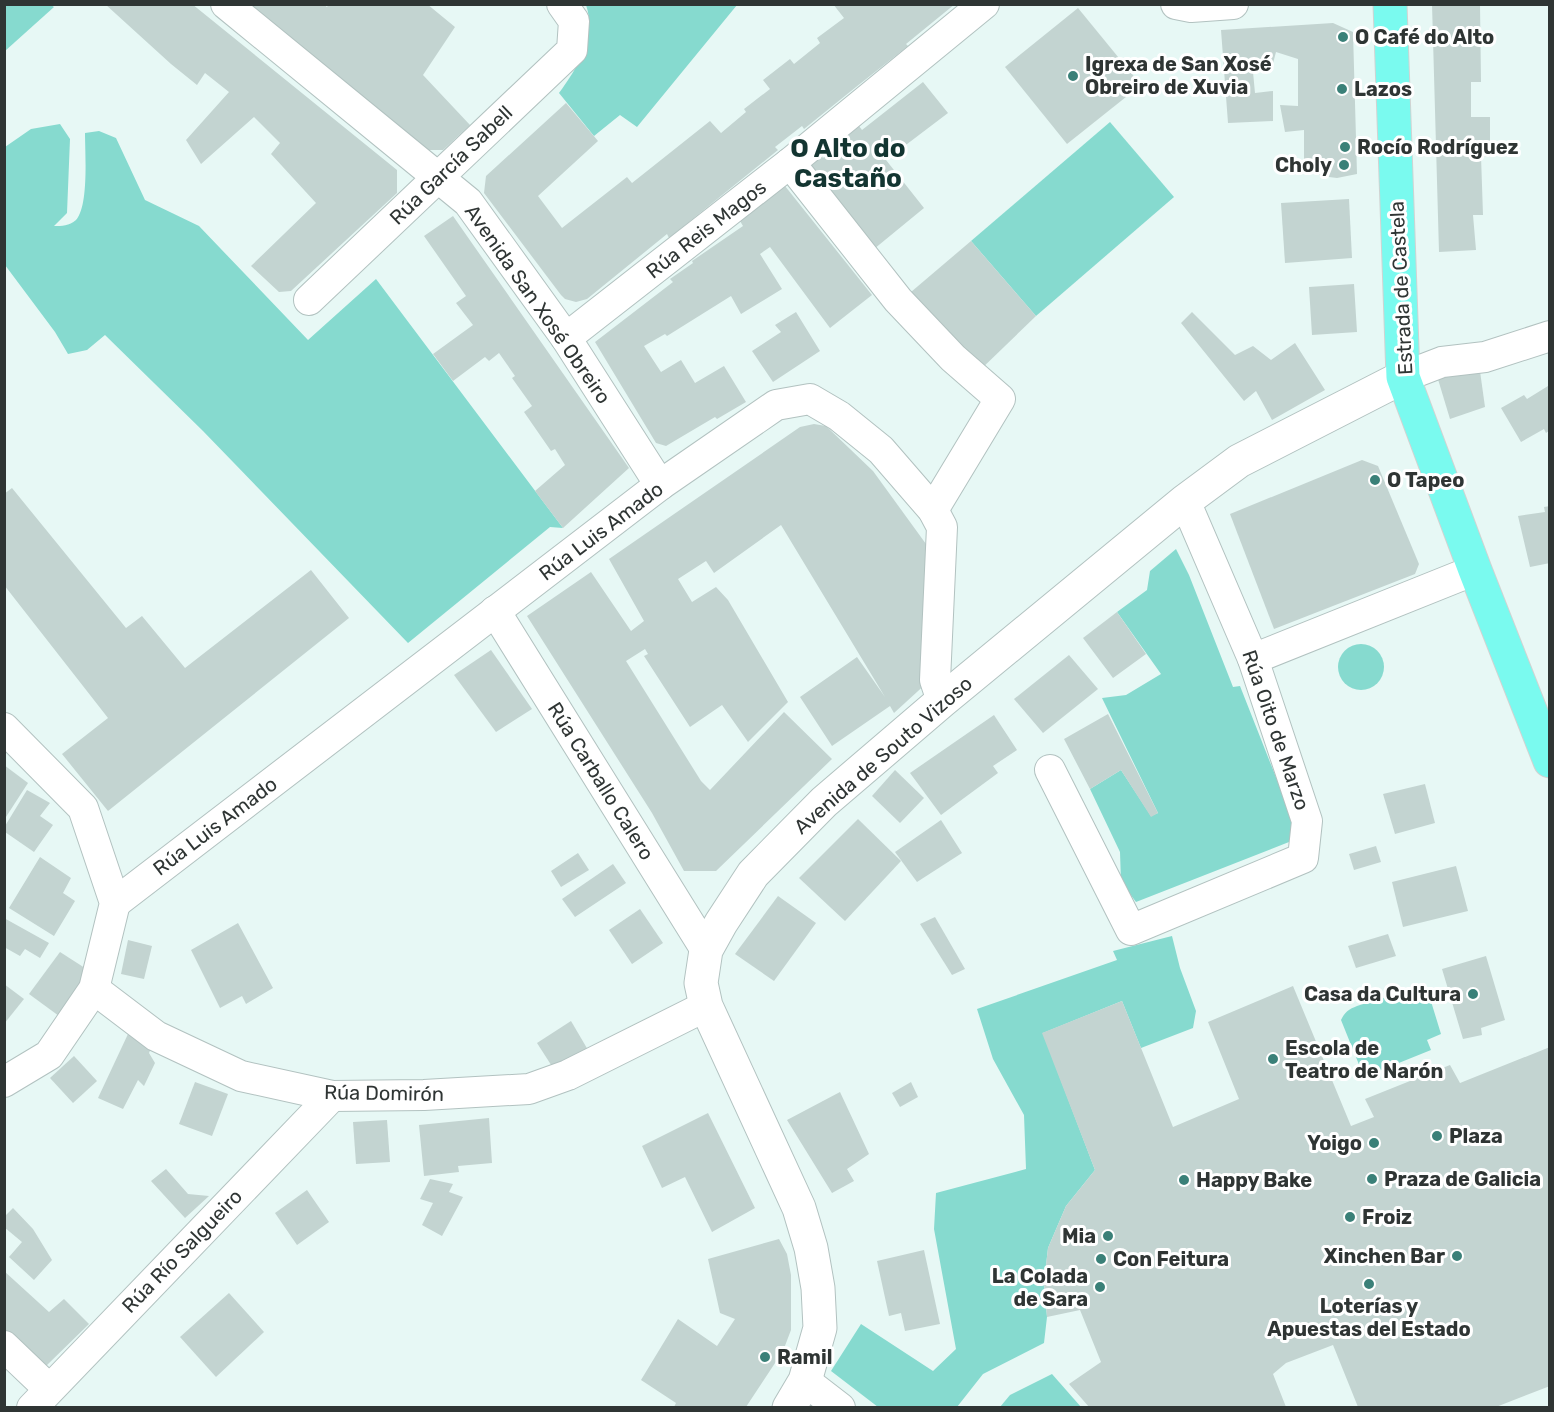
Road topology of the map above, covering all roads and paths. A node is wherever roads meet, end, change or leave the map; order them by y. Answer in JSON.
{"nodes":[{"id":1,"x":226,"y":4,"type":"edge"},
{"id":2,"x":984,"y":4,"type":"edge"},
{"id":3,"x":1233,"y":4,"type":"edge"},
{"id":4,"x":1390,"y":4,"type":"edge"},
{"id":5,"x":1186,"y":6,"type":"edge"},
{"id":6,"x":568,"y":13,"type":"edge"},
{"id":7,"x":790,"y":163,"type":"junction"},
{"id":8,"x":438,"y":178,"type":"junction"},
{"id":9,"x":309,"y":300,"type":"dead end"},
{"id":10,"x":1550,"y":336,"type":"edge"},
{"id":11,"x":567,"y":338,"type":"junction"},
{"id":12,"x":1404,"y":377,"type":"junction"},
{"id":13,"x":660,"y":486,"type":"junction"},
{"id":14,"x":1185,"y":501,"type":"junction"},
{"id":15,"x":933,"y":510,"type":"junction"},
{"id":16,"x":1475,"y":570,"type":"junction"},
{"id":17,"x":495,"y":611,"type":"junction"},
{"id":18,"x":1253,"y":659,"type":"junction"},
{"id":19,"x":942,"y":701,"type":"junction"},
{"id":20,"x":4,"y":728,"type":"edge"},
{"id":21,"x":1550,"y":761,"type":"edge"},
{"id":22,"x":1050,"y":770,"type":"dead end"},
{"id":23,"x":115,"y":903,"type":"junction"},
{"id":24,"x":706,"y":950,"type":"junction"},
{"id":25,"x":94,"y":989,"type":"junction"},
{"id":26,"x":706,"y":1006,"type":"junction"},
{"id":27,"x":4,"y":1082,"type":"edge"},
{"id":28,"x":332,"y":1096,"type":"junction"},
{"id":29,"x":4,"y":1346,"type":"edge"},
{"id":30,"x":797,"y":1394,"type":"edge"},
{"id":31,"x":41,"y":1398,"type":"edge"},
{"id":32,"x":840,"y":1407,"type":"edge"}],
"edges":[{"from":1,"to":8,"type":"street","name":"Avenida San Xosé Obreiro"},
{"from":2,"to":7,"type":"street","name":"Rúa Reis Magos"},
{"from":3,"to":5,"type":"street"},
{"from":4,"to":12,"type":"main road","name":"Estrada de Castela"},
{"from":6,"to":8,"type":"street","name":"Rúa García Sabell"},
{"from":7,"to":11,"type":"street","name":"Rúa Reis Magos"},
{"from":7,"to":15,"type":"street"},
{"from":8,"to":9,"type":"street","name":"Rúa García Sabell"},
{"from":8,"to":11,"type":"street","name":"Avenida San Xosé Obreiro"},
{"from":10,"to":12,"type":"street"},
{"from":11,"to":13,"type":"street","name":"Avenida San Xosé Obreiro"},
{"from":12,"to":14,"type":"street","name":"Avenida de Souto Vizoso"},
{"from":12,"to":16,"type":"main road","name":"Estrada de Castela"},
{"from":13,"to":15,"type":"street","name":"Rúa Luis Amado"},
{"from":13,"to":17,"type":"street","name":"Rúa Luis Amado"},
{"from":14,"to":18,"type":"street","name":"Rúa Oito de Marzo"},
{"from":14,"to":19,"type":"street","name":"Avenida de Souto Vizoso"},
{"from":15,"to":19,"type":"street","name":"Rúa Luis Amado"},
{"from":16,"to":18,"type":"street"},
{"from":16,"to":21,"type":"main road","name":"Estrada de Castela"},
{"from":17,"to":23,"type":"street","name":"Rúa Luis Amado"},
{"from":17,"to":24,"type":"street","name":"Rúa Carballo Calero"},
{"from":18,"to":22,"type":"street","name":"Rúa Oito de Marzo"},
{"from":19,"to":24,"type":"street","name":"Avenida de Souto Vizoso"},
{"from":20,"to":23,"type":"street"},
{"from":23,"to":25,"type":"street"},
{"from":24,"to":26,"type":"street","name":"Avenida de Souto Vizoso"},
{"from":25,"to":27,"type":"street"},
{"from":25,"to":28,"type":"street","name":"Rúa Domirón"},
{"from":26,"to":28,"type":"street","name":"Rúa Domirón"},
{"from":26,"to":30,"type":"street","name":"Avenida de Souto Vizoso"},
{"from":28,"to":31,"type":"street","name":"Rúa Río Salgueiro"},
{"from":29,"to":31,"type":"street"},
{"from":30,"to":32,"type":"street"}]}
